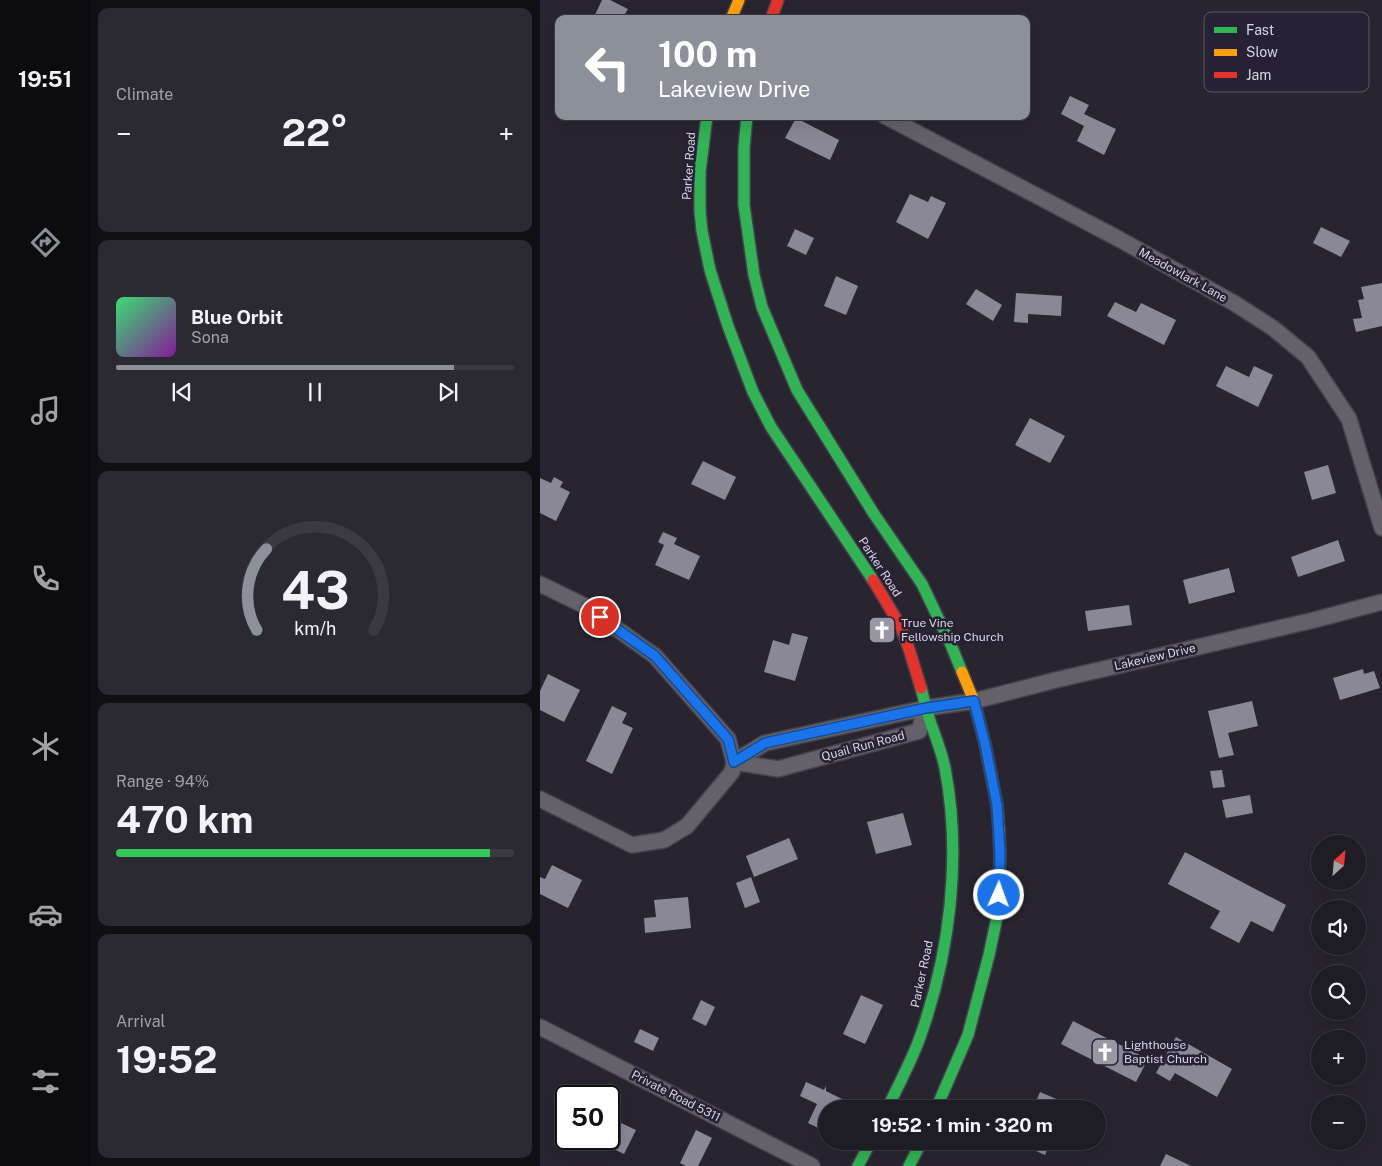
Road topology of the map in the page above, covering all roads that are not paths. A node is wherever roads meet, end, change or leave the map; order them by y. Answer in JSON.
{"nodes":[{"id":1,"x":739,"y":0,"type":"edge"},
{"id":2,"x":778,"y":0,"type":"edge"},
{"id":3,"x":733,"y":15,"type":"edge"},
{"id":4,"x":772,"y":15,"type":"edge"},
{"id":5,"x":706,"y":120,"type":"edge"},
{"id":6,"x":747,"y":120,"type":"edge"},
{"id":7,"x":893,"y":120,"type":"edge"},
{"id":8,"x":1382,"y":528,"type":"edge"},
{"id":9,"x":540,"y":584,"type":"edge"},
{"id":10,"x":1382,"y":602,"type":"edge"},
{"id":11,"x":974,"y":701,"type":"junction"},
{"id":12,"x":926,"y":708,"type":"junction"},
{"id":13,"x":734,"y":762,"type":"junction"},
{"id":14,"x":540,"y":799,"type":"edge"},
{"id":15,"x":540,"y":1026,"type":"edge"},
{"id":16,"x":891,"y":1100,"type":"edge"},
{"id":17,"x":940,"y":1100,"type":"edge"},
{"id":18,"x":866,"y":1150,"type":"edge"},
{"id":19,"x":917,"y":1150,"type":"edge"},
{"id":20,"x":812,"y":1166,"type":"edge"},
{"id":21,"x":858,"y":1166,"type":"edge"},
{"id":22,"x":909,"y":1166,"type":"edge"}],
"edges":[{"from":1,"to":3,"type":"main road"},
{"from":2,"to":4,"type":"main road"},
{"from":5,"to":12,"type":"main road","name":"Parker Road"},
{"from":6,"to":11,"type":"main road","name":"Parker Road"},
{"from":7,"to":8,"type":"street","name":"Meadowlark Lane"},
{"from":9,"to":13,"type":"street"},
{"from":10,"to":11,"type":"street","name":"Lakeview Drive"},
{"from":11,"to":12,"type":"street","name":"Lakeview Drive"},
{"from":11,"to":17,"type":"main road","name":"Parker Road"},
{"from":12,"to":13,"type":"street","name":"Quail Run Road"},
{"from":12,"to":13,"type":"street","name":"Quail Run Road"},
{"from":12,"to":16,"type":"main road","name":"Parker Road"},
{"from":13,"to":14,"type":"street"},
{"from":15,"to":20,"type":"street","name":"Private Road 5311"},
{"from":18,"to":21,"type":"main road"},
{"from":19,"to":22,"type":"main road"}]}
